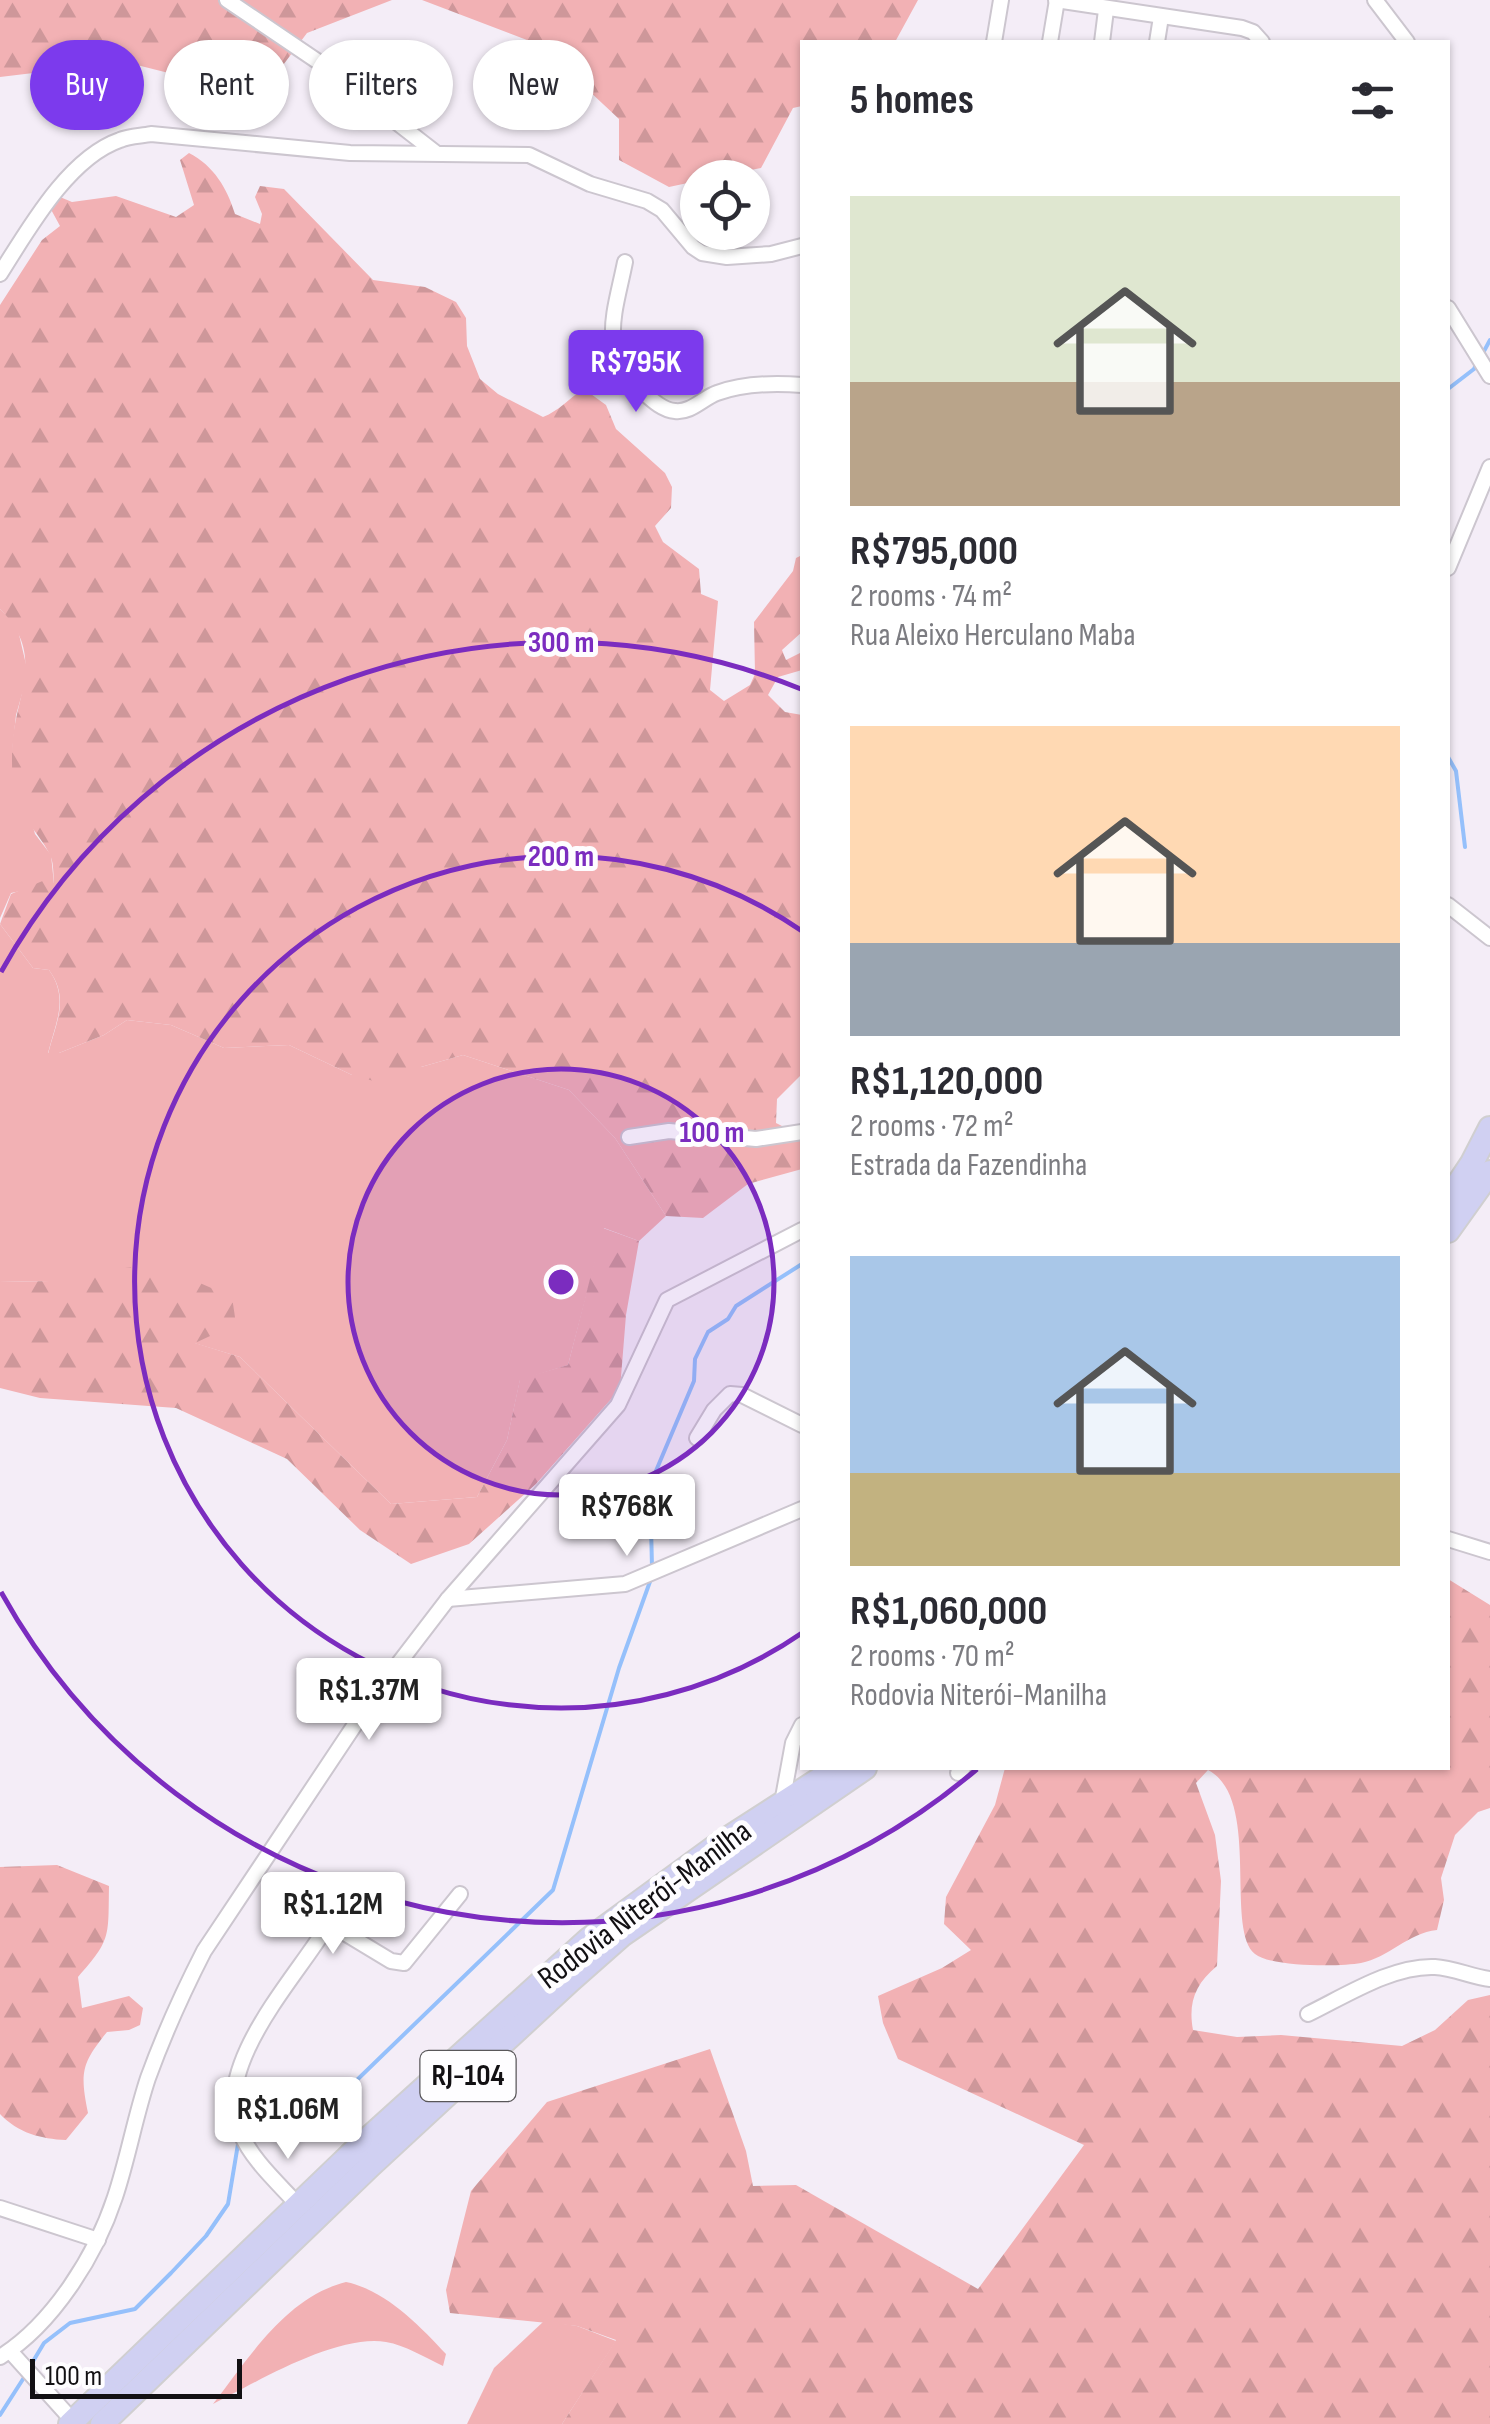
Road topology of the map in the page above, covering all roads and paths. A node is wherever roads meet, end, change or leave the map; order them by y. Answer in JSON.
{"nodes":[{"id":1,"x":227,"y":0,"type":"edge"},
{"id":2,"x":1001,"y":0,"type":"edge"},
{"id":3,"x":1057,"y":0,"type":"edge"},
{"id":4,"x":1374,"y":0,"type":"edge"},
{"id":5,"x":1106,"y":10,"type":"junction"},
{"id":6,"x":1161,"y":17,"type":"junction"},
{"id":7,"x":994,"y":40,"type":"edge"},
{"id":8,"x":1050,"y":40,"type":"edge"},
{"id":9,"x":1102,"y":40,"type":"edge"},
{"id":10,"x":1157,"y":40,"type":"edge"},
{"id":11,"x":1260,"y":40,"type":"edge"},
{"id":12,"x":1405,"y":40,"type":"edge"},
{"id":13,"x":437,"y":154,"type":"junction"},
{"id":14,"x":800,"y":246,"type":"edge"},
{"id":15,"x":625,"y":262,"type":"dead end"},
{"id":16,"x":0,"y":274,"type":"edge"},
{"id":17,"x":1450,"y":315,"type":"edge"},
{"id":18,"x":1487,"y":373,"type":"edge"},
{"id":19,"x":800,"y":386,"type":"edge"},
{"id":20,"x":1490,"y":467,"type":"edge"},
{"id":21,"x":1450,"y":563,"type":"edge"},
{"id":22,"x":1450,"y":907,"type":"edge"},
{"id":23,"x":1490,"y":938,"type":"edge"},
{"id":24,"x":1490,"y":1128,"type":"edge"},
{"id":25,"x":800,"y":1132,"type":"edge"},
{"id":26,"x":629,"y":1137,"type":"dead end"},
{"id":27,"x":1490,"y":1172,"type":"edge"},
{"id":28,"x":1450,"y":1196,"type":"edge"},
{"id":29,"x":1450,"y":1228,"type":"edge"},
{"id":30,"x":798,"y":1232,"type":"edge"},
{"id":31,"x":800,"y":1424,"type":"edge"},
{"id":32,"x":697,"y":1438,"type":"dead end"},
{"id":33,"x":800,"y":1509,"type":"edge"},
{"id":34,"x":1450,"y":1540,"type":"edge"},
{"id":35,"x":1490,"y":1552,"type":"edge"},
{"id":36,"x":448,"y":1598,"type":"junction"},
{"id":37,"x":800,"y":1729,"type":"edge"},
{"id":38,"x":834,"y":1770,"type":"edge"},
{"id":39,"x":862,"y":1770,"type":"edge"},
{"id":40,"x":782,"y":1804,"type":"junction"},
{"id":41,"x":460,"y":1894,"type":"dead end"},
{"id":42,"x":1490,"y":1978,"type":"edge"},
{"id":43,"x":1308,"y":2014,"type":"dead end"},
{"id":44,"x":298,"y":2204,"type":"junction"},
{"id":45,"x":0,"y":2208,"type":"edge"},
{"id":46,"x":98,"y":2240,"type":"junction"},
{"id":47,"x":10,"y":2357,"type":"edge"},
{"id":48,"x":71,"y":2423,"type":"edge"},
{"id":49,"x":102,"y":2424,"type":"edge"}],
"edges":[{"from":1,"to":13,"type":"street"},
{"from":2,"to":7,"type":"street"},
{"from":3,"to":5,"type":"street"},
{"from":3,"to":8,"type":"street"},
{"from":4,"to":12,"type":"street"},
{"from":5,"to":6,"type":"street"},
{"from":5,"to":9,"type":"street"},
{"from":6,"to":10,"type":"street"},
{"from":6,"to":11,"type":"street"},
{"from":13,"to":14,"type":"street"},
{"from":13,"to":16,"type":"street"},
{"from":15,"to":19,"type":"street"},
{"from":17,"to":18,"type":"street"},
{"from":20,"to":21,"type":"street"},
{"from":22,"to":23,"type":"street"},
{"from":24,"to":28,"type":"highway"},
{"from":25,"to":26,"type":"street"},
{"from":27,"to":29,"type":"highway"},
{"from":30,"to":36,"type":"street"},
{"from":31,"to":32,"type":"street"},
{"from":33,"to":36,"type":"street"},
{"from":34,"to":35,"type":"street"},
{"from":36,"to":46,"type":"street"},
{"from":37,"to":40,"type":"street"},
{"from":38,"to":40,"type":"highway","name":"Rodovia Niterói-Manilha","number":"RJ-104"},
{"from":39,"to":49,"type":"highway","name":"Rodovia Niterói-Manilha","number":"RJ-104"},
{"from":40,"to":44,"type":"highway","name":"Rodovia Niterói-Manilha","number":"RJ-104"},
{"from":41,"to":44,"type":"street"},
{"from":42,"to":43,"type":"street"},
{"from":44,"to":48,"type":"highway","name":"Rodovia Niterói-Manilha","number":"RJ-104"},
{"from":45,"to":46,"type":"street"},
{"from":46,"to":47,"type":"street"},
{"from":47,"to":48,"type":"street"}]}
